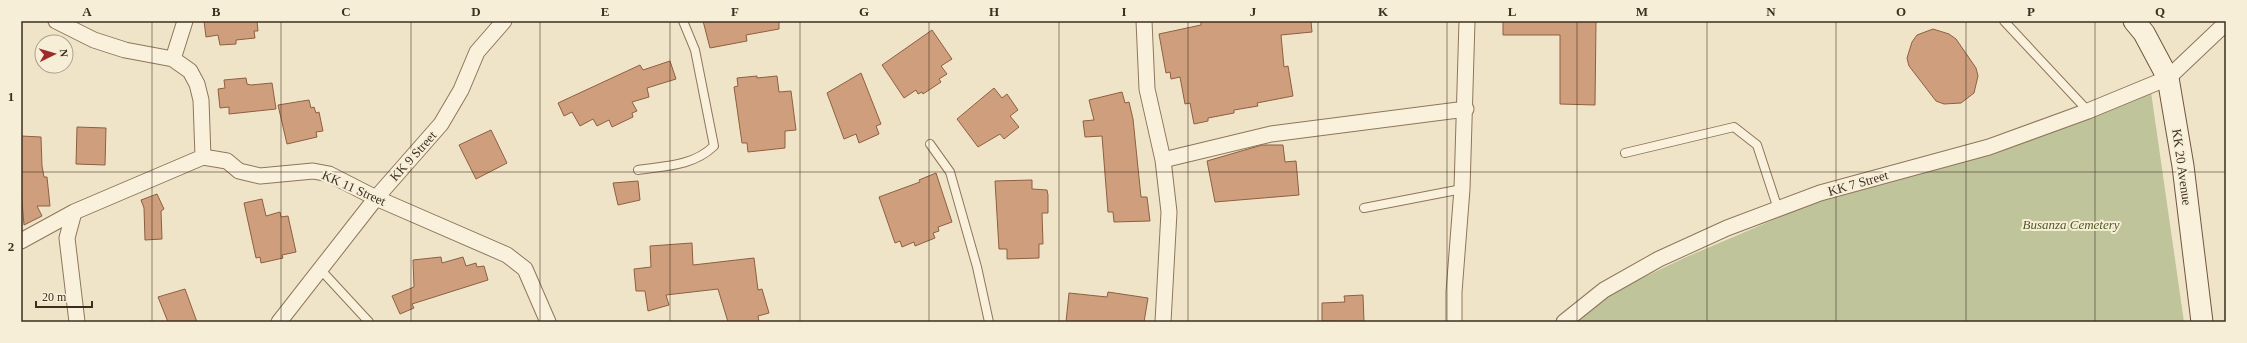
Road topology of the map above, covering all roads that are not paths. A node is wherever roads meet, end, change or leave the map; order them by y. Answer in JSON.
{"nodes":[{"id":1,"x":56,"y":21,"type":"edge"},
{"id":2,"x":185,"y":21,"type":"edge"},
{"id":3,"x":504,"y":21,"type":"edge"},
{"id":4,"x":683,"y":21,"type":"edge"},
{"id":5,"x":1144,"y":21,"type":"edge"},
{"id":6,"x":1467,"y":21,"type":"edge"},
{"id":7,"x":2004,"y":21,"type":"edge"},
{"id":8,"x":2134,"y":21,"type":"edge"},
{"id":9,"x":2226,"y":23,"type":"edge"},
{"id":10,"x":173,"y":59,"type":"junction"},
{"id":11,"x":2168,"y":78,"type":"junction"},
{"id":12,"x":1466,"y":109,"type":"junction"},
{"id":13,"x":2088,"y":111,"type":"junction"},
{"id":14,"x":930,"y":144,"type":"dead end"},
{"id":15,"x":1625,"y":153,"type":"dead end"},
{"id":16,"x":203,"y":157,"type":"junction"},
{"id":17,"x":1163,"y":160,"type":"junction"},
{"id":18,"x":638,"y":170,"type":"dead end"},
{"id":19,"x":1462,"y":189,"type":"junction"},
{"id":20,"x":376,"y":198,"type":"junction"},
{"id":21,"x":1364,"y":208,"type":"dead end"},
{"id":22,"x":1778,"y":209,"type":"junction"},
{"id":23,"x":74,"y":212,"type":"junction"},
{"id":24,"x":21,"y":241,"type":"edge"},
{"id":25,"x":320,"y":269,"type":"junction"},
{"id":26,"x":77,"y":322,"type":"edge"},
{"id":27,"x":279,"y":322,"type":"edge"},
{"id":28,"x":369,"y":322,"type":"edge"},
{"id":29,"x":548,"y":322,"type":"edge"},
{"id":30,"x":989,"y":322,"type":"edge"},
{"id":31,"x":1162,"y":322,"type":"edge"},
{"id":32,"x":1454,"y":322,"type":"edge"},
{"id":33,"x":1564,"y":322,"type":"edge"},
{"id":34,"x":2202,"y":322,"type":"edge"}],
"edges":[{"from":1,"to":10,"type":"street"},
{"from":2,"to":10,"type":"street"},
{"from":3,"to":20,"type":"street","name":"KK 9 Street"},
{"from":4,"to":18,"type":"lane"},
{"from":5,"to":17,"type":"street"},
{"from":6,"to":12,"type":"street"},
{"from":7,"to":13,"type":"lane"},
{"from":8,"to":11,"type":"main road","name":"KK 20 Avenue"},
{"from":9,"to":11,"type":"street"},
{"from":10,"to":16,"type":"street"},
{"from":11,"to":13,"type":"street","name":"KK 7 Street"},
{"from":11,"to":34,"type":"main road","name":"KK 20 Avenue"},
{"from":12,"to":17,"type":"street"},
{"from":12,"to":19,"type":"street"},
{"from":13,"to":22,"type":"street","name":"KK 7 Street"},
{"from":14,"to":30,"type":"lane"},
{"from":15,"to":22,"type":"lane"},
{"from":16,"to":20,"type":"street","name":"KK 11 Street"},
{"from":16,"to":23,"type":"street"},
{"from":17,"to":31,"type":"street"},
{"from":19,"to":21,"type":"lane"},
{"from":19,"to":32,"type":"street"},
{"from":20,"to":25,"type":"street","name":"KK 9 Street"},
{"from":20,"to":29,"type":"street","name":"KK 11 Street"},
{"from":22,"to":33,"type":"street","name":"KK 7 Street"},
{"from":23,"to":24,"type":"street"},
{"from":23,"to":26,"type":"street"},
{"from":25,"to":27,"type":"street","name":"KK 9 Street"},
{"from":25,"to":28,"type":"lane"}]}
